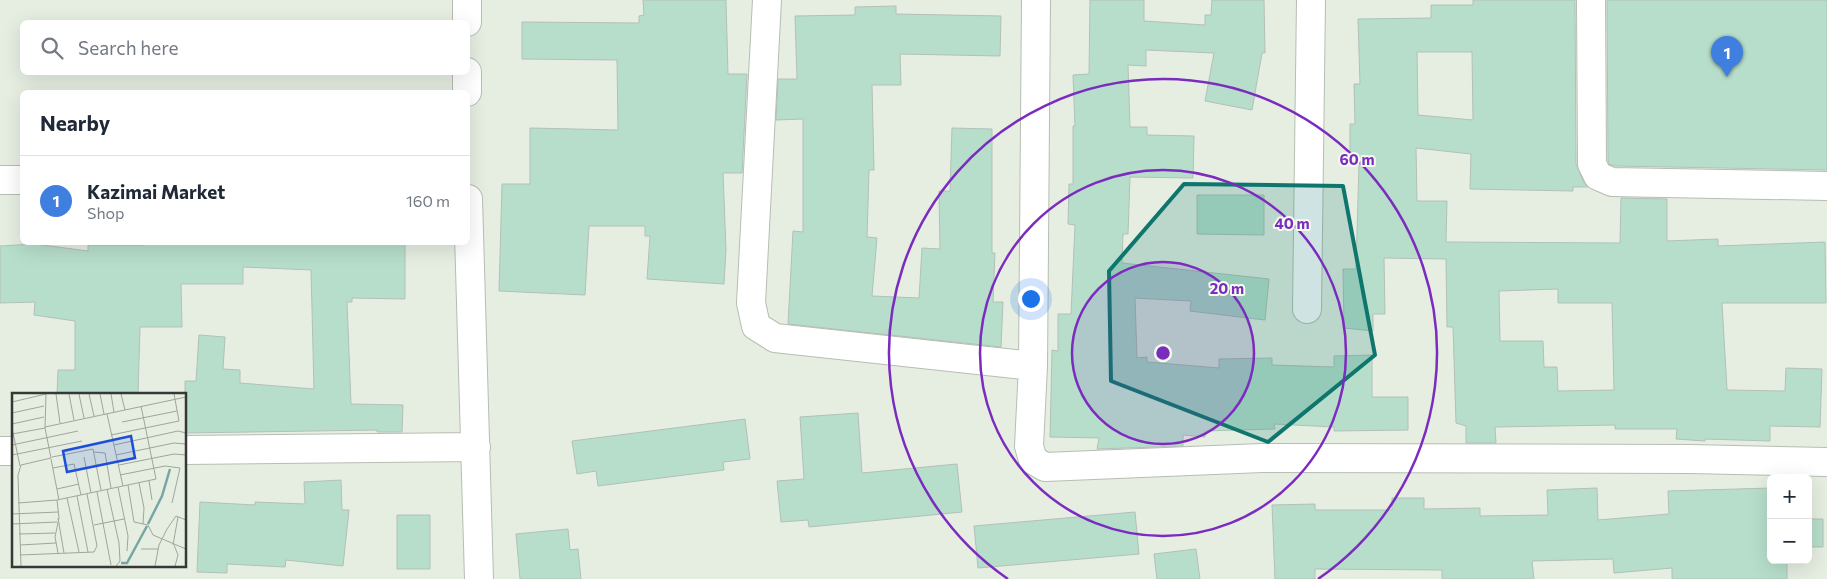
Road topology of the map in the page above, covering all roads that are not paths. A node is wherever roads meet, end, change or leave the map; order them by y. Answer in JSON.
{"nodes":[{"id":1,"x":467,"y":0,"type":"edge"},
{"id":2,"x":767,"y":0,"type":"edge"},
{"id":3,"x":1036,"y":0,"type":"edge"},
{"id":4,"x":1311,"y":0,"type":"edge"},
{"id":5,"x":1591,"y":0,"type":"edge"},
{"id":6,"x":467,"y":20,"type":"edge"},
{"id":7,"x":467,"y":75,"type":"edge"},
{"id":8,"x":467,"y":90,"type":"edge"},
{"id":9,"x":0,"y":180,"type":"edge"},
{"id":10,"x":20,"y":180,"type":"edge"},
{"id":11,"x":1827,"y":186,"type":"edge"},
{"id":12,"x":469,"y":245,"type":"edge"},
{"id":13,"x":1307,"y":309,"type":"dead end"},
{"id":14,"x":1033,"y":366,"type":"junction"},
{"id":15,"x":476,"y":447,"type":"junction"},
{"id":16,"x":186,"y":450,"type":"edge"},
{"id":17,"x":1827,"y":462,"type":"edge"},
{"id":18,"x":479,"y":579,"type":"edge"}],
"edges":[{"from":1,"to":6,"type":"street"},
{"from":2,"to":14,"type":"street"},
{"from":3,"to":14,"type":"street"},
{"from":4,"to":13,"type":"street"},
{"from":5,"to":11,"type":"street"},
{"from":7,"to":8,"type":"street"},
{"from":9,"to":10,"type":"street"},
{"from":12,"to":15,"type":"street"},
{"from":14,"to":17,"type":"street"},
{"from":15,"to":16,"type":"street"},
{"from":15,"to":18,"type":"street"}]}
